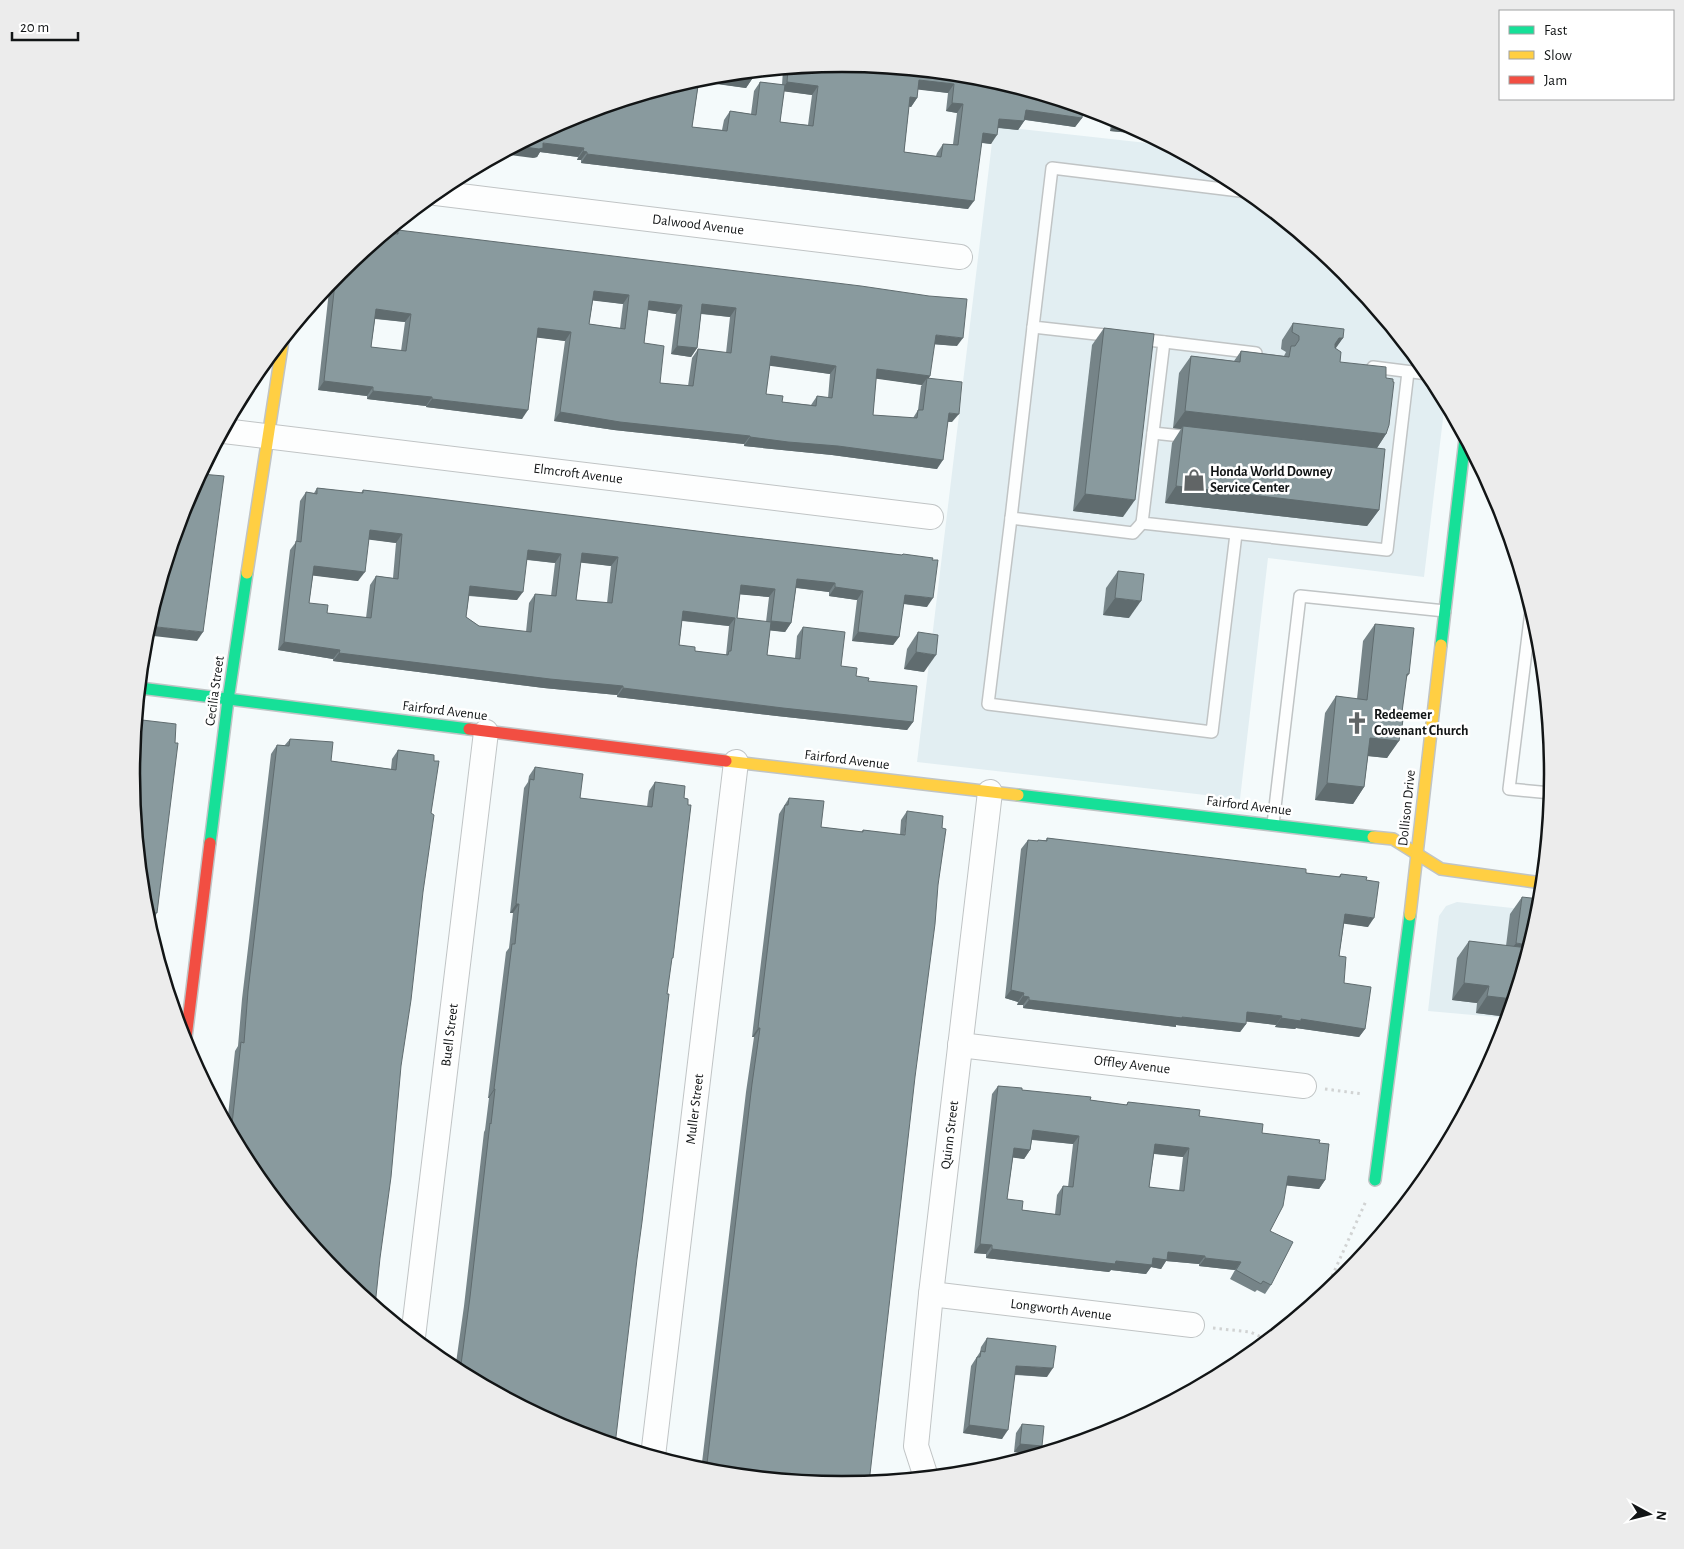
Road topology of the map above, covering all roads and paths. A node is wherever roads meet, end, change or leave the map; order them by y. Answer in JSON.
{"nodes":[{"id":1,"x":1230,"y":190,"type":"edge"},
{"id":2,"x":447,"y":194,"type":"edge"},
{"id":3,"x":960,"y":257,"type":"dead end"},
{"id":4,"x":1033,"y":327,"type":"junction"},
{"id":5,"x":1164,"y":342,"type":"junction"},
{"id":6,"x":281,"y":352,"type":"edge"},
{"id":7,"x":1266,"y":355,"type":"edge"},
{"id":8,"x":1364,"y":366,"type":"edge"},
{"id":9,"x":1408,"y":372,"type":"junction"},
{"id":10,"x":1418,"y":373,"type":"edge"},
{"id":11,"x":230,"y":431,"type":"edge"},
{"id":12,"x":1152,"y":433,"type":"junction"},
{"id":13,"x":268,"y":436,"type":"junction"},
{"id":14,"x":1202,"y":438,"type":"edge"},
{"id":15,"x":1464,"y":449,"type":"edge"},
{"id":16,"x":931,"y":517,"type":"dead end"},
{"id":17,"x":1011,"y":518,"type":"junction"},
{"id":18,"x":1142,"y":522,"type":"junction"},
{"id":19,"x":1236,"y":534,"type":"junction"},
{"id":20,"x":1445,"y":611,"type":"junction"},
{"id":21,"x":1529,"y":631,"type":"edge"},
{"id":22,"x":146,"y":689,"type":"edge"},
{"id":23,"x":228,"y":700,"type":"junction"},
{"id":24,"x":486,"y":732,"type":"junction"},
{"id":25,"x":736,"y":762,"type":"junction"},
{"id":26,"x":990,"y":792,"type":"junction"},
{"id":27,"x":1543,"y":792,"type":"edge"},
{"id":28,"x":1273,"y":824,"type":"junction"},
{"id":29,"x":1417,"y":854,"type":"junction"},
{"id":30,"x":1535,"y":882,"type":"edge"},
{"id":31,"x":187,"y":1028,"type":"edge"},
{"id":32,"x":960,"y":1045,"type":"junction"},
{"id":33,"x":1304,"y":1086,"type":"joint"},
{"id":34,"x":1387,"y":1097,"type":"junction"},
{"id":35,"x":1375,"y":1180,"type":"joint"},
{"id":36,"x":1332,"y":1277,"type":"edge"},
{"id":37,"x":931,"y":1294,"type":"junction"},
{"id":38,"x":1192,"y":1325,"type":"joint"},
{"id":39,"x":414,"y":1330,"type":"edge"},
{"id":40,"x":1261,"y":1337,"type":"edge"},
{"id":41,"x":654,"y":1451,"type":"edge"},
{"id":42,"x":924,"y":1471,"type":"edge"}],
"edges":[{"from":1,"to":4,"type":"lane"},
{"from":2,"to":3,"type":"street","name":"Dalwood Avenue"},
{"from":4,"to":5,"type":"lane"},
{"from":4,"to":17,"type":"lane"},
{"from":5,"to":7,"type":"lane"},
{"from":5,"to":12,"type":"lane"},
{"from":6,"to":13,"type":"street","name":"Cecilia Street"},
{"from":8,"to":9,"type":"lane"},
{"from":9,"to":10,"type":"lane"},
{"from":9,"to":19,"type":"lane"},
{"from":11,"to":13,"type":"street","name":"Elmcroft Avenue"},
{"from":12,"to":14,"type":"lane"},
{"from":12,"to":18,"type":"lane"},
{"from":13,"to":16,"type":"street","name":"Elmcroft Avenue"},
{"from":13,"to":23,"type":"street","name":"Cecilia Street"},
{"from":15,"to":20,"type":"street","name":"Dollison Drive"},
{"from":17,"to":18,"type":"lane"},
{"from":17,"to":19,"type":"lane"},
{"from":18,"to":19,"type":"lane"},
{"from":20,"to":28,"type":"lane"},
{"from":20,"to":29,"type":"street","name":"Dollison Drive"},
{"from":21,"to":27,"type":"lane"},
{"from":22,"to":23,"type":"street","name":"Fairford Avenue"},
{"from":23,"to":24,"type":"street","name":"Fairford Avenue"},
{"from":23,"to":31,"type":"street","name":"Cecilia Street"},
{"from":24,"to":25,"type":"street","name":"Fairford Avenue"},
{"from":24,"to":39,"type":"street","name":"Buell Street"},
{"from":25,"to":26,"type":"street","name":"Fairford Avenue"},
{"from":25,"to":41,"type":"street","name":"Muller Street"},
{"from":26,"to":28,"type":"street","name":"Fairford Avenue"},
{"from":26,"to":32,"type":"street","name":"Quinn Street"},
{"from":28,"to":29,"type":"street","name":"Fairford Avenue"},
{"from":29,"to":30,"type":"street","name":"Fairford Avenue"},
{"from":29,"to":34,"type":"street","name":"Dollison Drive"},
{"from":32,"to":33,"type":"street","name":"Offley Avenue"},
{"from":32,"to":37,"type":"street","name":"Quinn Street"},
{"from":33,"to":34,"type":"path"},
{"from":34,"to":35,"type":"street","name":"Dollison Drive"},
{"from":35,"to":36,"type":"path"},
{"from":37,"to":38,"type":"street","name":"Longworth Avenue"},
{"from":37,"to":42,"type":"street","name":"Quinn Street"},
{"from":38,"to":40,"type":"path"}]}
